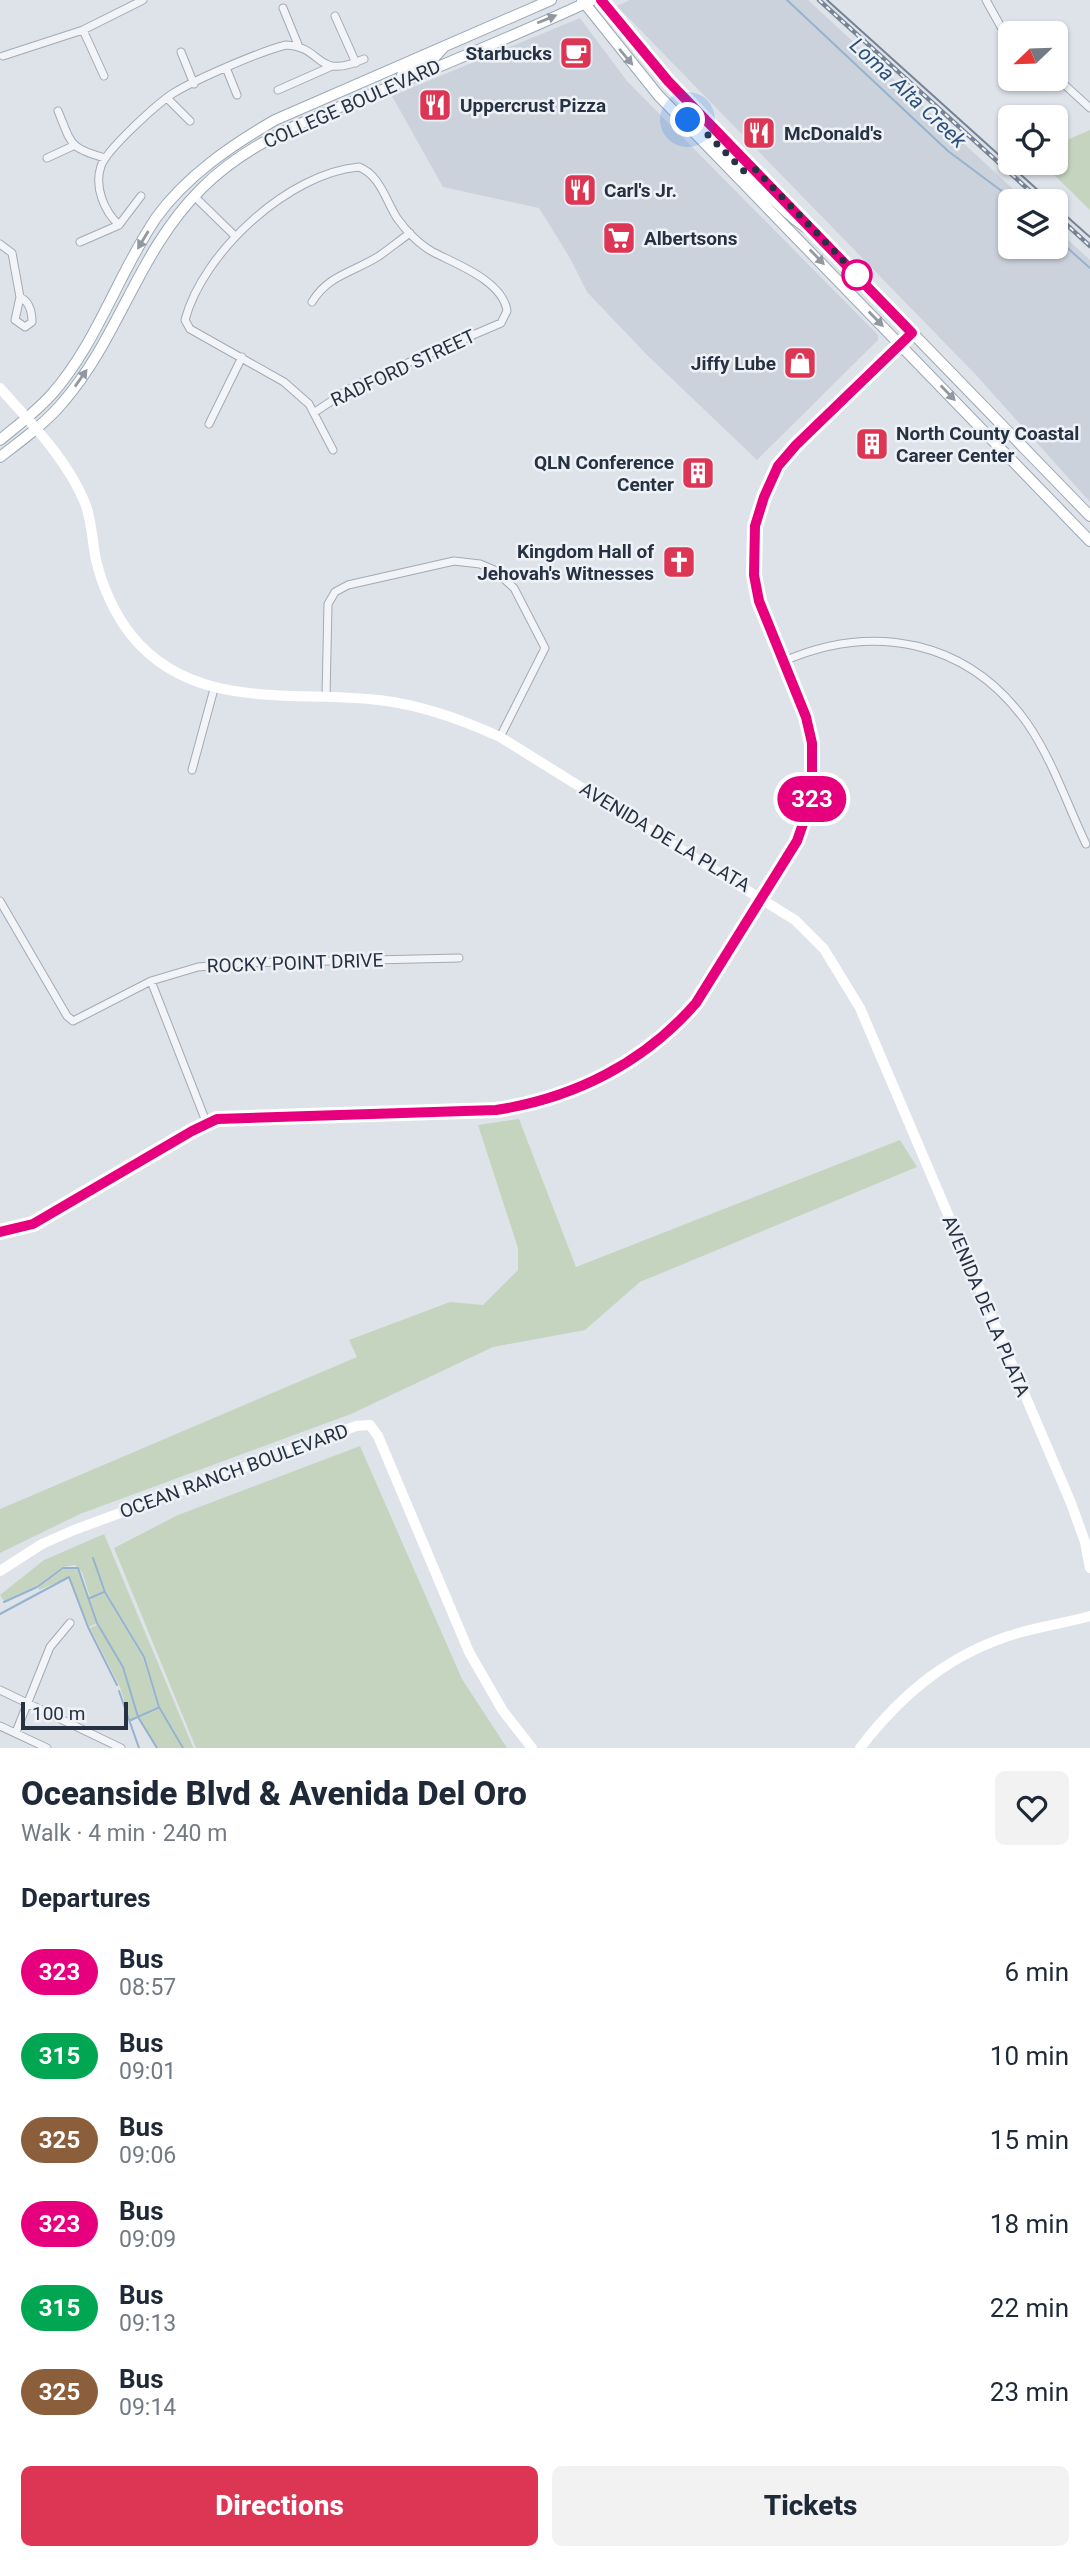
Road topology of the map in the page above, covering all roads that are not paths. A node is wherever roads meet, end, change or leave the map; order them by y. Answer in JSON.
{"nodes":[{"id":1,"x":143,"y":0,"type":"edge"},
{"id":2,"x":551,"y":0,"type":"edge"},
{"id":3,"x":600,"y":0,"type":"edge"},
{"id":4,"x":986,"y":0,"type":"edge"},
{"id":5,"x":586,"y":1,"type":"edge"},
{"id":6,"x":283,"y":8,"type":"dead end"},
{"id":7,"x":335,"y":16,"type":"dead end"},
{"id":8,"x":998,"y":22,"type":"edge"},
{"id":9,"x":83,"y":30,"type":"junction"},
{"id":10,"x":445,"y":46,"type":"junction"},
{"id":11,"x":299,"y":47,"type":"junction"},
{"id":12,"x":181,"y":51,"type":"dead end"},
{"id":13,"x":3,"y":56,"type":"dead end"},
{"id":14,"x":364,"y":59,"type":"dead end"},
{"id":15,"x":356,"y":63,"type":"junction"},
{"id":16,"x":330,"y":67,"type":"junction"},
{"id":17,"x":227,"y":69,"type":"junction"},
{"id":18,"x":382,"y":72,"type":"junction"},
{"id":19,"x":104,"y":76,"type":"dead end"},
{"id":20,"x":399,"y":83,"type":"junction"},
{"id":21,"x":194,"y":84,"type":"junction"},
{"id":22,"x":1068,"y":88,"type":"edge"},
{"id":23,"x":278,"y":90,"type":"dead end"},
{"id":24,"x":237,"y":95,"type":"dead end"},
{"id":25,"x":167,"y":98,"type":"junction"},
{"id":26,"x":1090,"y":108,"type":"edge"},
{"id":27,"x":58,"y":111,"type":"dead end"},
{"id":28,"x":681,"y":119,"type":"junction"},
{"id":29,"x":306,"y":120,"type":"junction"},
{"id":30,"x":190,"y":121,"type":"dead end"},
{"id":31,"x":73,"y":146,"type":"junction"},
{"id":32,"x":223,"y":155,"type":"junction"},
{"id":33,"x":47,"y":158,"type":"dead end"},
{"id":34,"x":105,"y":158,"type":"junction"},
{"id":35,"x":755,"y":169,"type":"junction"},
{"id":36,"x":741,"y":180,"type":"junction"},
{"id":37,"x":184,"y":186,"type":"junction"},
{"id":38,"x":141,"y":196,"type":"dead end"},
{"id":39,"x":194,"y":196,"type":"junction"},
{"id":40,"x":119,"y":225,"type":"junction"},
{"id":41,"x":162,"y":233,"type":"junction"},
{"id":42,"x":410,"y":233,"type":"junction"},
{"id":43,"x":819,"y":234,"type":"junction"},
{"id":44,"x":235,"y":236,"type":"junction"},
{"id":45,"x":80,"y":242,"type":"dead end"},
{"id":46,"x":0,"y":244,"type":"edge"},
{"id":47,"x":20,"y":298,"type":"dead end"},
{"id":48,"x":312,"y":302,"type":"dead end"},
{"id":49,"x":912,"y":333,"type":"junction"},
{"id":50,"x":900,"y":344,"type":"junction"},
{"id":51,"x":242,"y":357,"type":"junction"},
{"id":52,"x":0,"y":388,"type":"edge"},
{"id":53,"x":315,"y":412,"type":"junction"},
{"id":54,"x":27,"y":418,"type":"junction"},
{"id":55,"x":209,"y":424,"type":"dead end"},
{"id":56,"x":36,"y":429,"type":"junction"},
{"id":57,"x":0,"y":440,"type":"edge"},
{"id":58,"x":333,"y":450,"type":"dead end"},
{"id":59,"x":0,"y":457,"type":"edge"},
{"id":60,"x":1090,"y":516,"type":"edge"},
{"id":61,"x":1090,"y":541,"type":"edge"},
{"id":62,"x":784,"y":661,"type":"junction"},
{"id":63,"x":214,"y":689,"type":"junction"},
{"id":64,"x":326,"y":697,"type":"junction"},
{"id":65,"x":500,"y":737,"type":"junction"},
{"id":66,"x":192,"y":770,"type":"dead end"},
{"id":67,"x":1086,"y":844,"type":"dead end"},
{"id":68,"x":763,"y":897,"type":"junction"},
{"id":69,"x":0,"y":901,"type":"edge"},
{"id":70,"x":459,"y":958,"type":"dead end"},
{"id":71,"x":151,"y":981,"type":"junction"},
{"id":72,"x":207,"y":1124,"type":"junction"},
{"id":73,"x":0,"y":1232,"type":"edge"},
{"id":74,"x":1090,"y":1568,"type":"edge"},
{"id":75,"x":0,"y":1571,"type":"edge"},
{"id":76,"x":1090,"y":1616,"type":"edge"},
{"id":77,"x":70,"y":1623,"type":"dead end"},
{"id":78,"x":0,"y":1690,"type":"edge"},
{"id":79,"x":28,"y":1702,"type":"junction"},
{"id":80,"x":0,"y":1726,"type":"edge"},
{"id":81,"x":16,"y":1732,"type":"junction"},
{"id":82,"x":47,"y":1748,"type":"edge"},
{"id":83,"x":121,"y":1748,"type":"edge"},
{"id":84,"x":532,"y":1748,"type":"edge"},
{"id":85,"x":860,"y":1748,"type":"edge"}],
"edges":[{"from":1,"to":9,"type":"street"},
{"from":2,"to":10,"type":"main road","name":"COLLEGE BOULEVARD"},
{"from":3,"to":35,"type":"main road"},
{"from":4,"to":8,"type":"street"},
{"from":20,"to":5,"type":"main road","name":"COLLEGE BOULEVARD","one_way":true},
{"from":5,"to":28,"type":"main road","one_way":true},
{"from":6,"to":11,"type":"street"},
{"from":7,"to":15,"type":"street"},
{"from":9,"to":13,"type":"street"},
{"from":9,"to":19,"type":"street"},
{"from":10,"to":18,"type":"main road","name":"COLLEGE BOULEVARD"},
{"from":10,"to":20,"type":"main road"},
{"from":11,"to":16,"type":"street"},
{"from":11,"to":17,"type":"street"},
{"from":12,"to":21,"type":"street"},
{"from":14,"to":15,"type":"street"},
{"from":15,"to":16,"type":"street"},
{"from":16,"to":23,"type":"street"},
{"from":17,"to":21,"type":"street"},
{"from":17,"to":24,"type":"street"},
{"from":18,"to":29,"type":"main road"},
{"from":18,"to":32,"type":"main road","name":"COLLEGE BOULEVARD"},
{"from":20,"to":29,"type":"main road","name":"COLLEGE BOULEVARD"},
{"from":21,"to":25,"type":"street"},
{"from":22,"to":26,"type":"street"},
{"from":25,"to":30,"type":"street"},
{"from":25,"to":34,"type":"street"},
{"from":27,"to":31,"type":"street"},
{"from":28,"to":35,"type":"main road"},
{"from":28,"to":36,"type":"main road"},
{"from":29,"to":39,"type":"main road","name":"COLLEGE BOULEVARD"},
{"from":31,"to":33,"type":"street"},
{"from":31,"to":34,"type":"street"},
{"from":32,"to":37,"type":"main road","name":"COLLEGE BOULEVARD"},
{"from":32,"to":39,"type":"main road"},
{"from":34,"to":40,"type":"street"},
{"from":35,"to":43,"type":"main road"},
{"from":36,"to":43,"type":"main road"},
{"from":36,"to":50,"type":"main road","one_way":true},
{"from":37,"to":41,"type":"main road"},
{"from":37,"to":54,"type":"main road","name":"COLLEGE BOULEVARD","one_way":true},
{"from":38,"to":40,"type":"street"},
{"from":39,"to":41,"type":"main road","name":"COLLEGE BOULEVARD"},
{"from":39,"to":44,"type":"street"},
{"from":40,"to":45,"type":"street"},
{"from":56,"to":41,"type":"main road","name":"COLLEGE BOULEVARD","one_way":true},
{"from":42,"to":44,"type":"street"},
{"from":42,"to":48,"type":"street"},
{"from":42,"to":53,"type":"street","name":"RADFORD STREET"},
{"from":43,"to":49,"type":"main road"},
{"from":44,"to":51,"type":"street"},
{"from":46,"to":47,"type":"street"},
{"from":49,"to":50,"type":"street"},
{"from":49,"to":60,"type":"main road"},
{"from":50,"to":61,"type":"main road","one_way":true},
{"from":50,"to":62,"type":"street"},
{"from":51,"to":53,"type":"street"},
{"from":51,"to":55,"type":"street"},
{"from":52,"to":54,"type":"street","name":"AVENIDA DE LA PLATA"},
{"from":53,"to":58,"type":"street"},
{"from":54,"to":56,"type":"street","name":"AVENIDA DE LA PLATA"},
{"from":54,"to":57,"type":"main road","name":"COLLEGE BOULEVARD"},
{"from":56,"to":59,"type":"main road","name":"COLLEGE BOULEVARD"},
{"from":56,"to":63,"type":"street","name":"AVENIDA DE LA PLATA"},
{"from":62,"to":67,"type":"street"},
{"from":62,"to":68,"type":"street"},
{"from":63,"to":64,"type":"street","name":"AVENIDA DE LA PLATA"},
{"from":63,"to":66,"type":"street"},
{"from":64,"to":65,"type":"street","name":"AVENIDA DE LA PLATA"},
{"from":64,"to":65,"type":"street"},
{"from":65,"to":68,"type":"street","name":"AVENIDA DE LA PLATA"},
{"from":68,"to":72,"type":"street"},
{"from":68,"to":74,"type":"street","name":"AVENIDA DE LA PLATA"},
{"from":69,"to":71,"type":"street","name":"ROCKY POINT DRIVE"},
{"from":70,"to":71,"type":"street","name":"ROCKY POINT DRIVE"},
{"from":71,"to":72,"type":"street"},
{"from":72,"to":73,"type":"street"},
{"from":75,"to":84,"type":"street","name":"OCEAN RANCH BOULEVARD"},
{"from":76,"to":85,"type":"street"},
{"from":77,"to":79,"type":"street"},
{"from":78,"to":79,"type":"street"},
{"from":79,"to":81,"type":"street"},
{"from":79,"to":83,"type":"street"},
{"from":80,"to":81,"type":"street"},
{"from":81,"to":82,"type":"street"}]}
